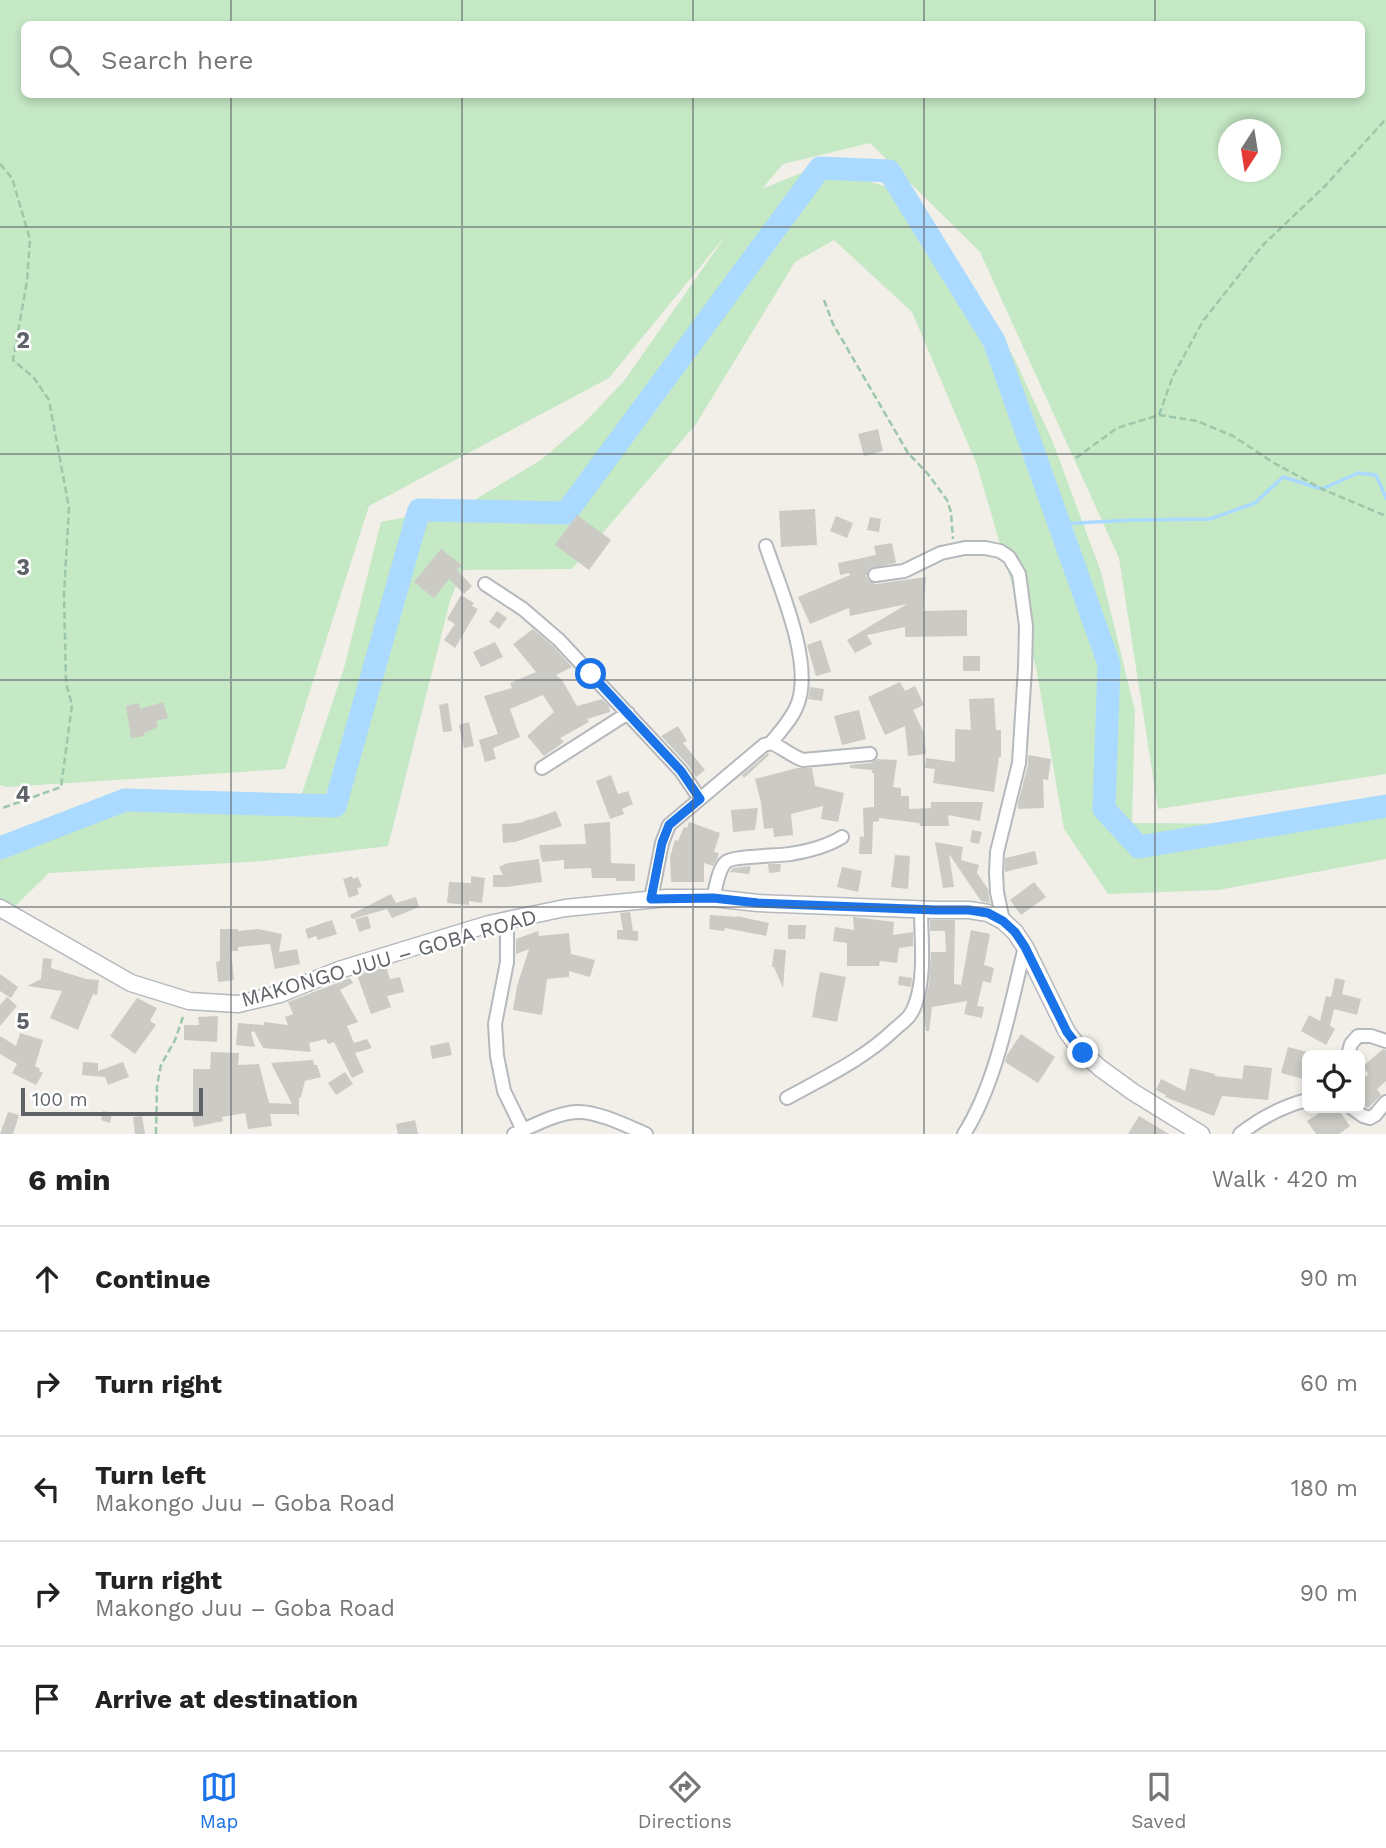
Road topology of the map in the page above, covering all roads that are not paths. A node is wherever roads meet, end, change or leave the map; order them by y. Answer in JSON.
{"nodes":[{"id":1,"x":765,"y":545,"type":"dead end"},
{"id":2,"x":875,"y":575,"type":"dead end"},
{"id":3,"x":485,"y":584,"type":"dead end"},
{"id":4,"x":628,"y":713,"type":"junction"},
{"id":5,"x":771,"y":743,"type":"junction"},
{"id":6,"x":870,"y":754,"type":"dead end"},
{"id":7,"x":542,"y":768,"type":"dead end"},
{"id":8,"x":700,"y":799,"type":"junction"},
{"id":9,"x":842,"y":837,"type":"dead end"},
{"id":10,"x":713,"y":898,"type":"junction"},
{"id":11,"x":651,"y":899,"type":"junction"},
{"id":12,"x":0,"y":908,"type":"edge"},
{"id":13,"x":921,"y":909,"type":"junction"},
{"id":14,"x":507,"y":920,"type":"junction"},
{"id":15,"x":1003,"y":921,"type":"junction"},
{"id":16,"x":1025,"y":947,"type":"junction"},
{"id":17,"x":1386,"y":1041,"type":"edge"},
{"id":18,"x":1349,"y":1050,"type":"edge"},
{"id":19,"x":788,"y":1098,"type":"dead end"},
{"id":20,"x":1302,"y":1101,"type":"edge"},
{"id":21,"x":1386,"y":1102,"type":"edge"},
{"id":22,"x":1359,"y":1113,"type":"edge"},
{"id":23,"x":519,"y":1132,"type":"edge"},
{"id":24,"x":646,"y":1134,"type":"edge"},
{"id":25,"x":964,"y":1134,"type":"edge"},
{"id":26,"x":1201,"y":1134,"type":"edge"},
{"id":27,"x":1240,"y":1134,"type":"edge"}],
"edges":[{"from":1,"to":5,"type":"street"},
{"from":2,"to":15,"type":"street"},
{"from":3,"to":4,"type":"street"},
{"from":4,"to":7,"type":"street"},
{"from":4,"to":8,"type":"street"},
{"from":5,"to":6,"type":"street"},
{"from":5,"to":8,"type":"street"},
{"from":8,"to":11,"type":"street"},
{"from":9,"to":10,"type":"street"},
{"from":10,"to":11,"type":"street","name":"MAKONGO JUU – GOBA ROAD"},
{"from":10,"to":13,"type":"street","name":"MAKONGO JUU – GOBA ROAD"},
{"from":11,"to":14,"type":"street","name":"MAKONGO JUU – GOBA ROAD"},
{"from":12,"to":14,"type":"street","name":"MAKONGO JUU – GOBA ROAD"},
{"from":13,"to":15,"type":"street","name":"MAKONGO JUU – GOBA ROAD"},
{"from":13,"to":19,"type":"street"},
{"from":14,"to":23,"type":"street"},
{"from":15,"to":16,"type":"street"},
{"from":16,"to":25,"type":"street"},
{"from":16,"to":26,"type":"street"},
{"from":17,"to":18,"type":"street"},
{"from":20,"to":27,"type":"street"},
{"from":21,"to":22,"type":"street"},
{"from":23,"to":24,"type":"street"}]}
